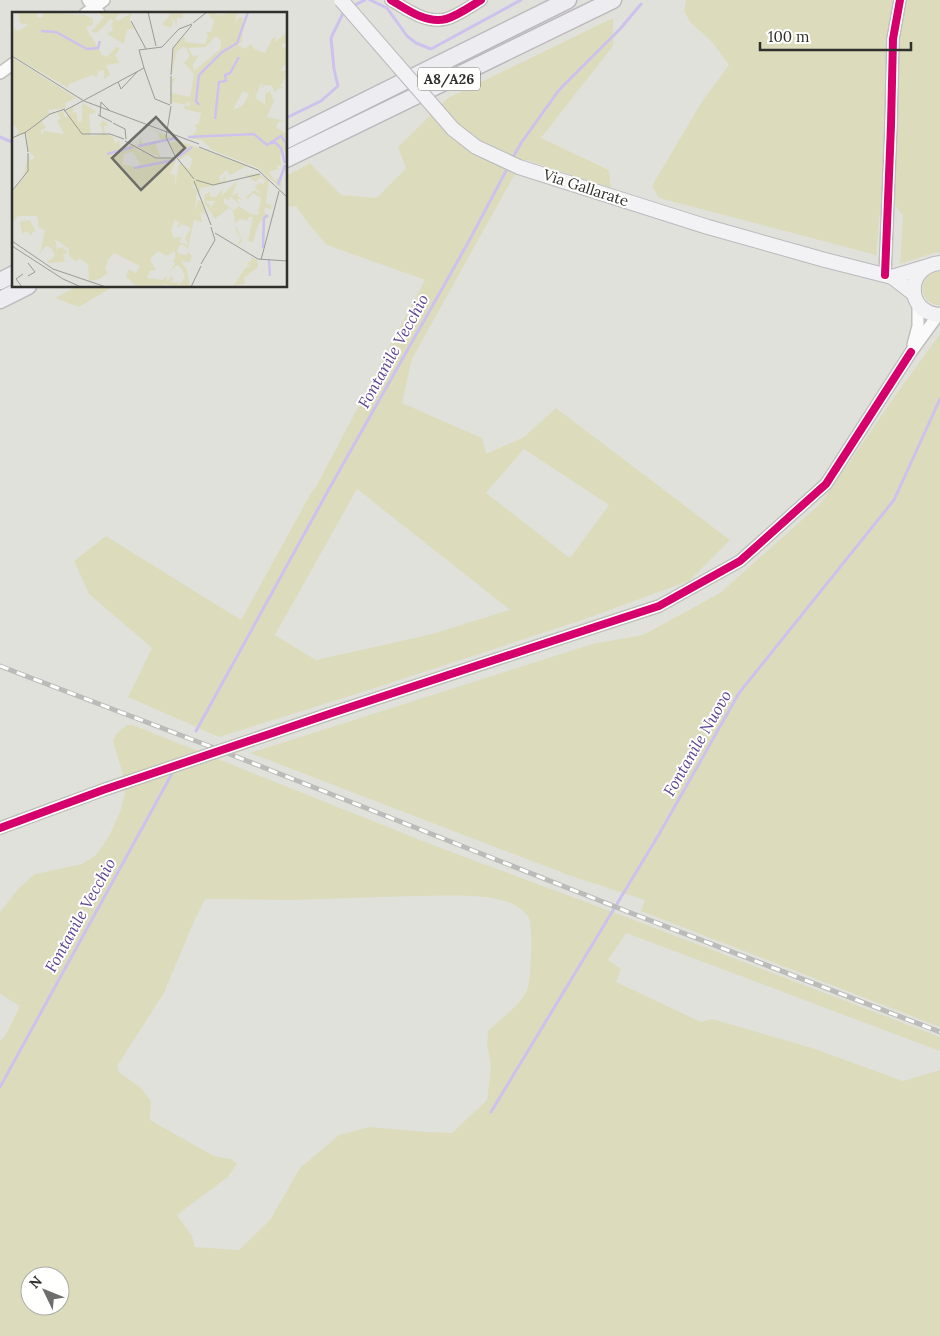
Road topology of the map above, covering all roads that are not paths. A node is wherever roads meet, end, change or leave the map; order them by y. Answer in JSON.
{"nodes":[{"id":1,"x":341,"y":0,"type":"edge"},
{"id":2,"x":391,"y":0,"type":"edge"},
{"id":3,"x":481,"y":0,"type":"edge"},
{"id":4,"x":568,"y":0,"type":"edge"},
{"id":5,"x":613,"y":0,"type":"edge"},
{"id":6,"x":900,"y":0,"type":"edge"},
{"id":7,"x":12,"y":64,"type":"edge"},
{"id":8,"x":0,"y":73,"type":"edge"},
{"id":9,"x":288,"y":139,"type":"edge"},
{"id":10,"x":288,"y":158,"type":"edge"},
{"id":11,"x":940,"y":262,"type":"edge"},
{"id":12,"x":925,"y":267,"type":"junction"},
{"id":13,"x":12,"y":275,"type":"edge"},
{"id":14,"x":888,"y":276,"type":"junction"},
{"id":15,"x":0,"y":281,"type":"edge"},
{"id":16,"x":24,"y":288,"type":"edge"},
{"id":17,"x":916,"y":299,"type":"junction"},
{"id":18,"x":0,"y":300,"type":"edge"},
{"id":19,"x":939,"y":315,"type":"edge"},
{"id":20,"x":911,"y":352,"type":"junction"},
{"id":21,"x":65,"y":804,"type":"junction"},
{"id":22,"x":0,"y":822,"type":"edge"},
{"id":23,"x":0,"y":828,"type":"edge"}],
"edges":[{"from":1,"to":14,"type":"main road","name":"Via Gallarate","bridge":true},
{"from":2,"to":3,"type":"street"},
{"from":4,"to":9,"type":"highway","number":"A8/A26"},
{"from":5,"to":10,"type":"highway","number":"A8/A26"},
{"from":6,"to":14,"type":"street"},
{"from":7,"to":8,"type":"street"},
{"from":11,"to":12,"type":"main road"},
{"from":12,"to":14,"type":"main road"},
{"from":12,"to":17,"type":"main road"},
{"from":13,"to":15,"type":"highway"},
{"from":14,"to":17,"type":"main road","name":"Via Gallarate"},
{"from":16,"to":18,"type":"highway"},
{"from":17,"to":19,"type":"main road","name":"Via Gallarate"},
{"from":17,"to":20,"type":"street"},
{"from":19,"to":20,"type":"street"},
{"from":20,"to":21,"type":"street","bridge":true},
{"from":21,"to":22,"type":"street"},
{"from":21,"to":23,"type":"street"}]}
